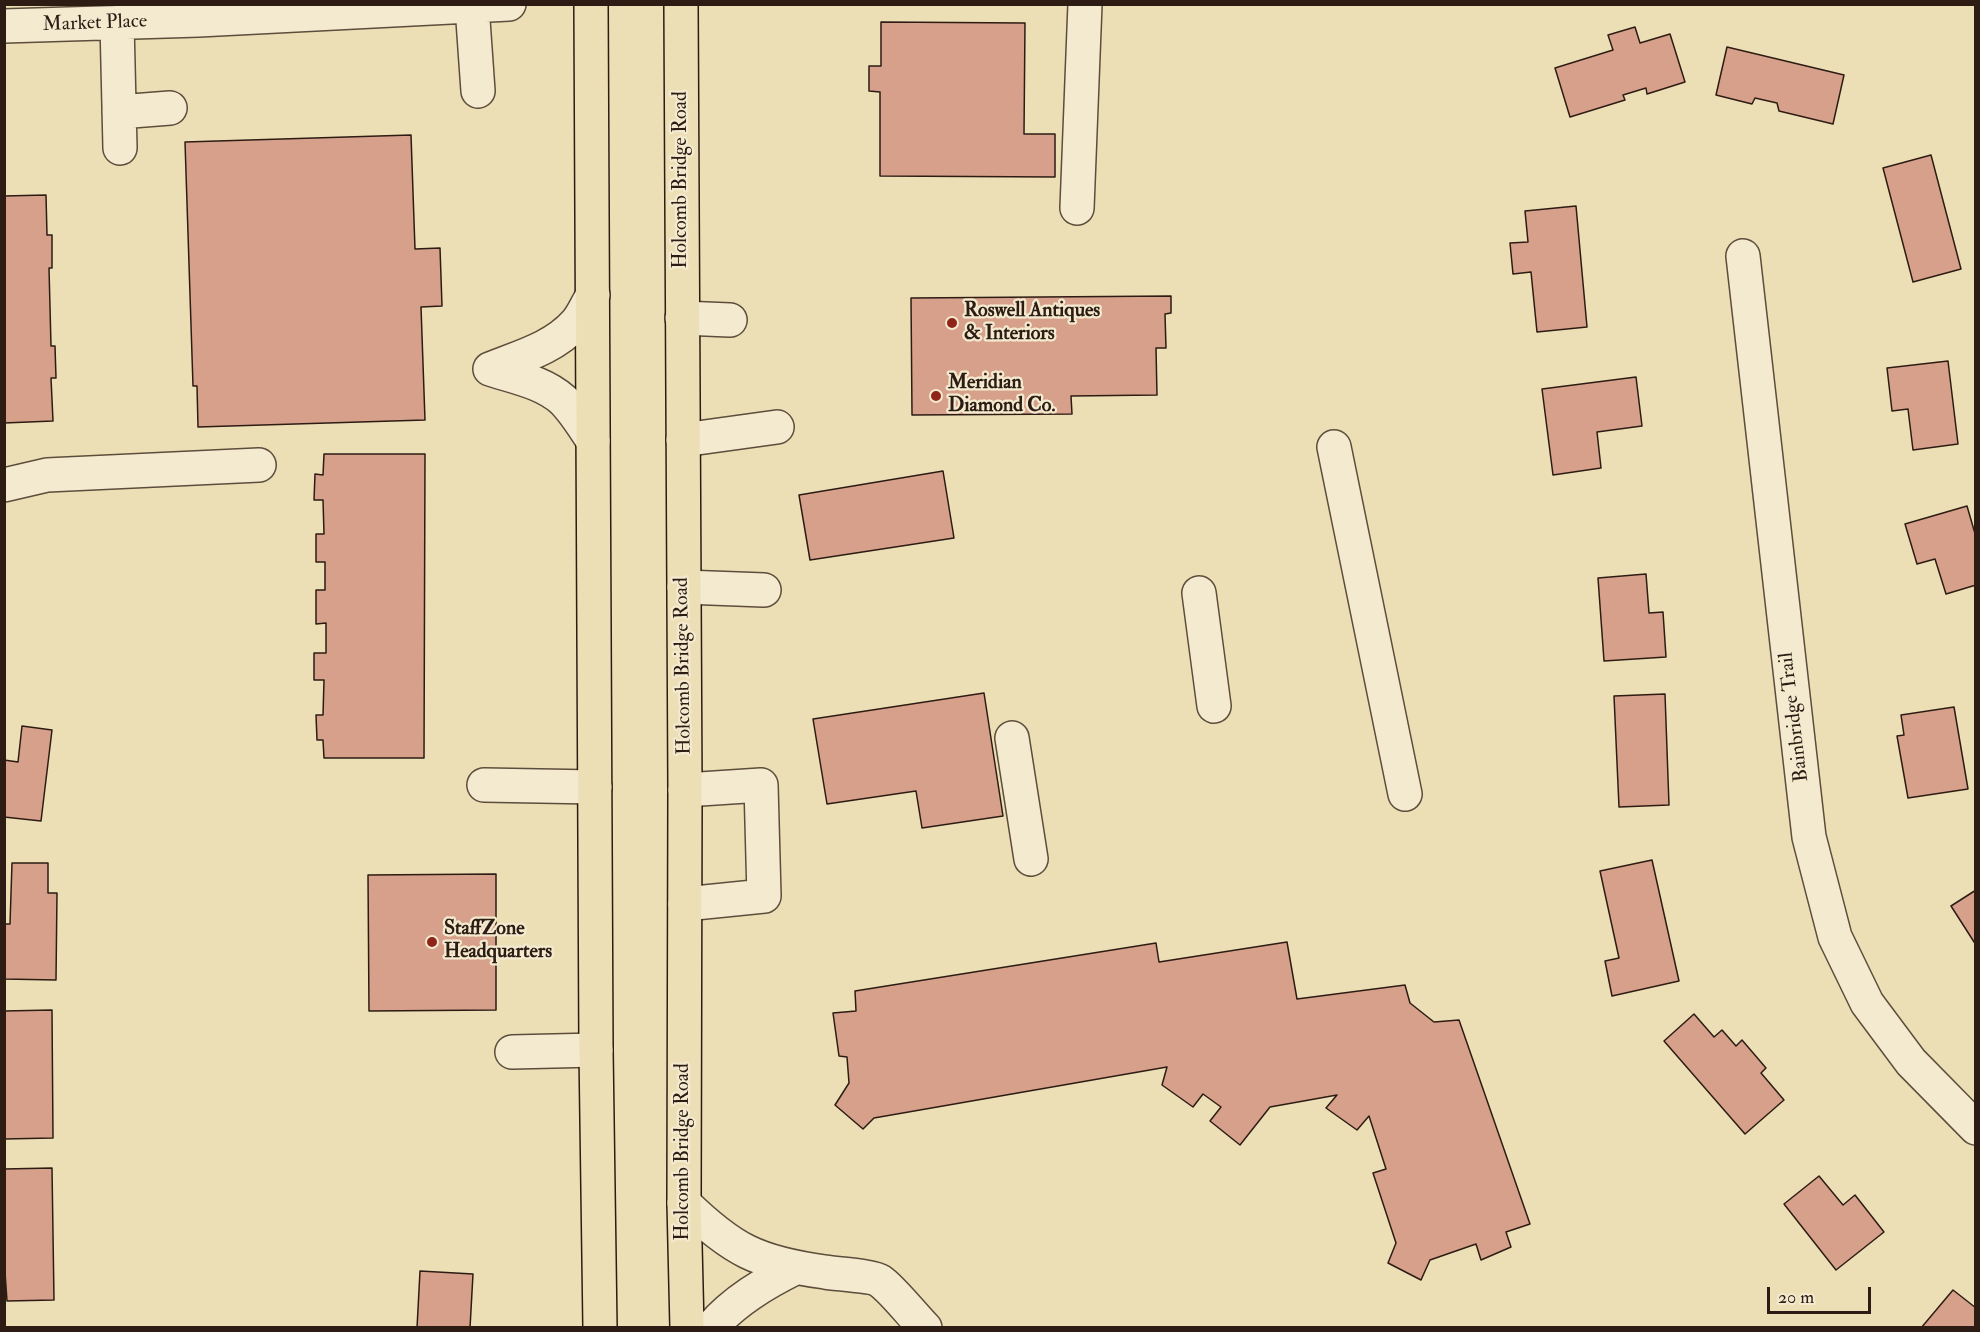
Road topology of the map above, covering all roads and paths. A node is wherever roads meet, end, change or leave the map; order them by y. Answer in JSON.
{"nodes":[{"id":1,"x":591,"y":4,"type":"edge"},
{"id":2,"x":681,"y":4,"type":"edge"},
{"id":3,"x":1085,"y":4,"type":"edge"},
{"id":4,"x":489,"y":5,"type":"edge"},
{"id":5,"x":199,"y":12,"type":"edge"},
{"id":6,"x":117,"y":23,"type":"junction"},
{"id":7,"x":4,"y":26,"type":"edge"},
{"id":8,"x":478,"y":91,"type":"dead end"},
{"id":9,"x":170,"y":108,"type":"dead end"},
{"id":10,"x":119,"y":112,"type":"junction"},
{"id":11,"x":120,"y":148,"type":"dead end"},
{"id":12,"x":1077,"y":208,"type":"dead end"},
{"id":13,"x":1743,"y":256,"type":"dead end"},
{"id":14,"x":593,"y":295,"type":"junction"},
{"id":15,"x":682,"y":318,"type":"junction"},
{"id":16,"x":730,"y":320,"type":"dead end"},
{"id":17,"x":777,"y":428,"type":"dead end"},
{"id":18,"x":683,"y":440,"type":"junction"},
{"id":19,"x":593,"y":441,"type":"junction"},
{"id":20,"x":1334,"y":447,"type":"dead end"},
{"id":21,"x":259,"y":465,"type":"dead end"},
{"id":22,"x":4,"y":485,"type":"edge"},
{"id":23,"x":684,"y":587,"type":"junction"},
{"id":24,"x":764,"y":590,"type":"dead end"},
{"id":25,"x":1199,"y":593,"type":"dead end"},
{"id":26,"x":1214,"y":706,"type":"dead end"},
{"id":27,"x":1012,"y":738,"type":"dead end"},
{"id":28,"x":484,"y":785,"type":"dead end"},
{"id":29,"x":595,"y":787,"type":"junction"},
{"id":30,"x":686,"y":790,"type":"junction"},
{"id":31,"x":1405,"y":794,"type":"dead end"},
{"id":32,"x":1031,"y":859,"type":"dead end"},
{"id":33,"x":684,"y":904,"type":"junction"},
{"id":34,"x":596,"y":1050,"type":"junction"},
{"id":35,"x":512,"y":1052,"type":"dead end"},
{"id":36,"x":1976,"y":1128,"type":"edge"},
{"id":37,"x":684,"y":1203,"type":"junction"},
{"id":38,"x":795,"y":1268,"type":"junction"},
{"id":39,"x":600,"y":1328,"type":"edge"},
{"id":40,"x":687,"y":1328,"type":"edge"},
{"id":41,"x":711,"y":1328,"type":"edge"},
{"id":42,"x":925,"y":1328,"type":"edge"}],
"edges":[{"from":1,"to":14,"type":"main road"},
{"from":2,"to":15,"type":"main road","name":"Holcomb Bridge Road"},
{"from":3,"to":12,"type":"street"},
{"from":4,"to":5,"type":"street","name":"Market Place"},
{"from":4,"to":8,"type":"street"},
{"from":5,"to":6,"type":"street","name":"Market Place"},
{"from":6,"to":7,"type":"street","name":"Market Place"},
{"from":6,"to":10,"type":"street"},
{"from":9,"to":10,"type":"street"},
{"from":10,"to":11,"type":"street"},
{"from":13,"to":36,"type":"street","name":"Bainbridge Trail"},
{"from":14,"to":19,"type":"main road"},
{"from":14,"to":19,"type":"street"},
{"from":15,"to":16,"type":"street"},
{"from":15,"to":18,"type":"main road","name":"Holcomb Bridge Road"},
{"from":17,"to":18,"type":"street"},
{"from":18,"to":23,"type":"main road","name":"Holcomb Bridge Road"},
{"from":19,"to":29,"type":"main road"},
{"from":20,"to":31,"type":"street"},
{"from":21,"to":22,"type":"street"},
{"from":23,"to":24,"type":"street"},
{"from":23,"to":30,"type":"main road","name":"Holcomb Bridge Road"},
{"from":25,"to":26,"type":"street"},
{"from":27,"to":32,"type":"street"},
{"from":28,"to":29,"type":"street"},
{"from":29,"to":34,"type":"main road"},
{"from":30,"to":33,"type":"main road","name":"Holcomb Bridge Road"},
{"from":30,"to":33,"type":"street"},
{"from":33,"to":37,"type":"main road","name":"Holcomb Bridge Road"},
{"from":34,"to":35,"type":"street"},
{"from":34,"to":39,"type":"main road"},
{"from":37,"to":38,"type":"street"},
{"from":37,"to":40,"type":"main road","name":"Holcomb Bridge Road"},
{"from":38,"to":41,"type":"street"},
{"from":38,"to":42,"type":"street"}]}
